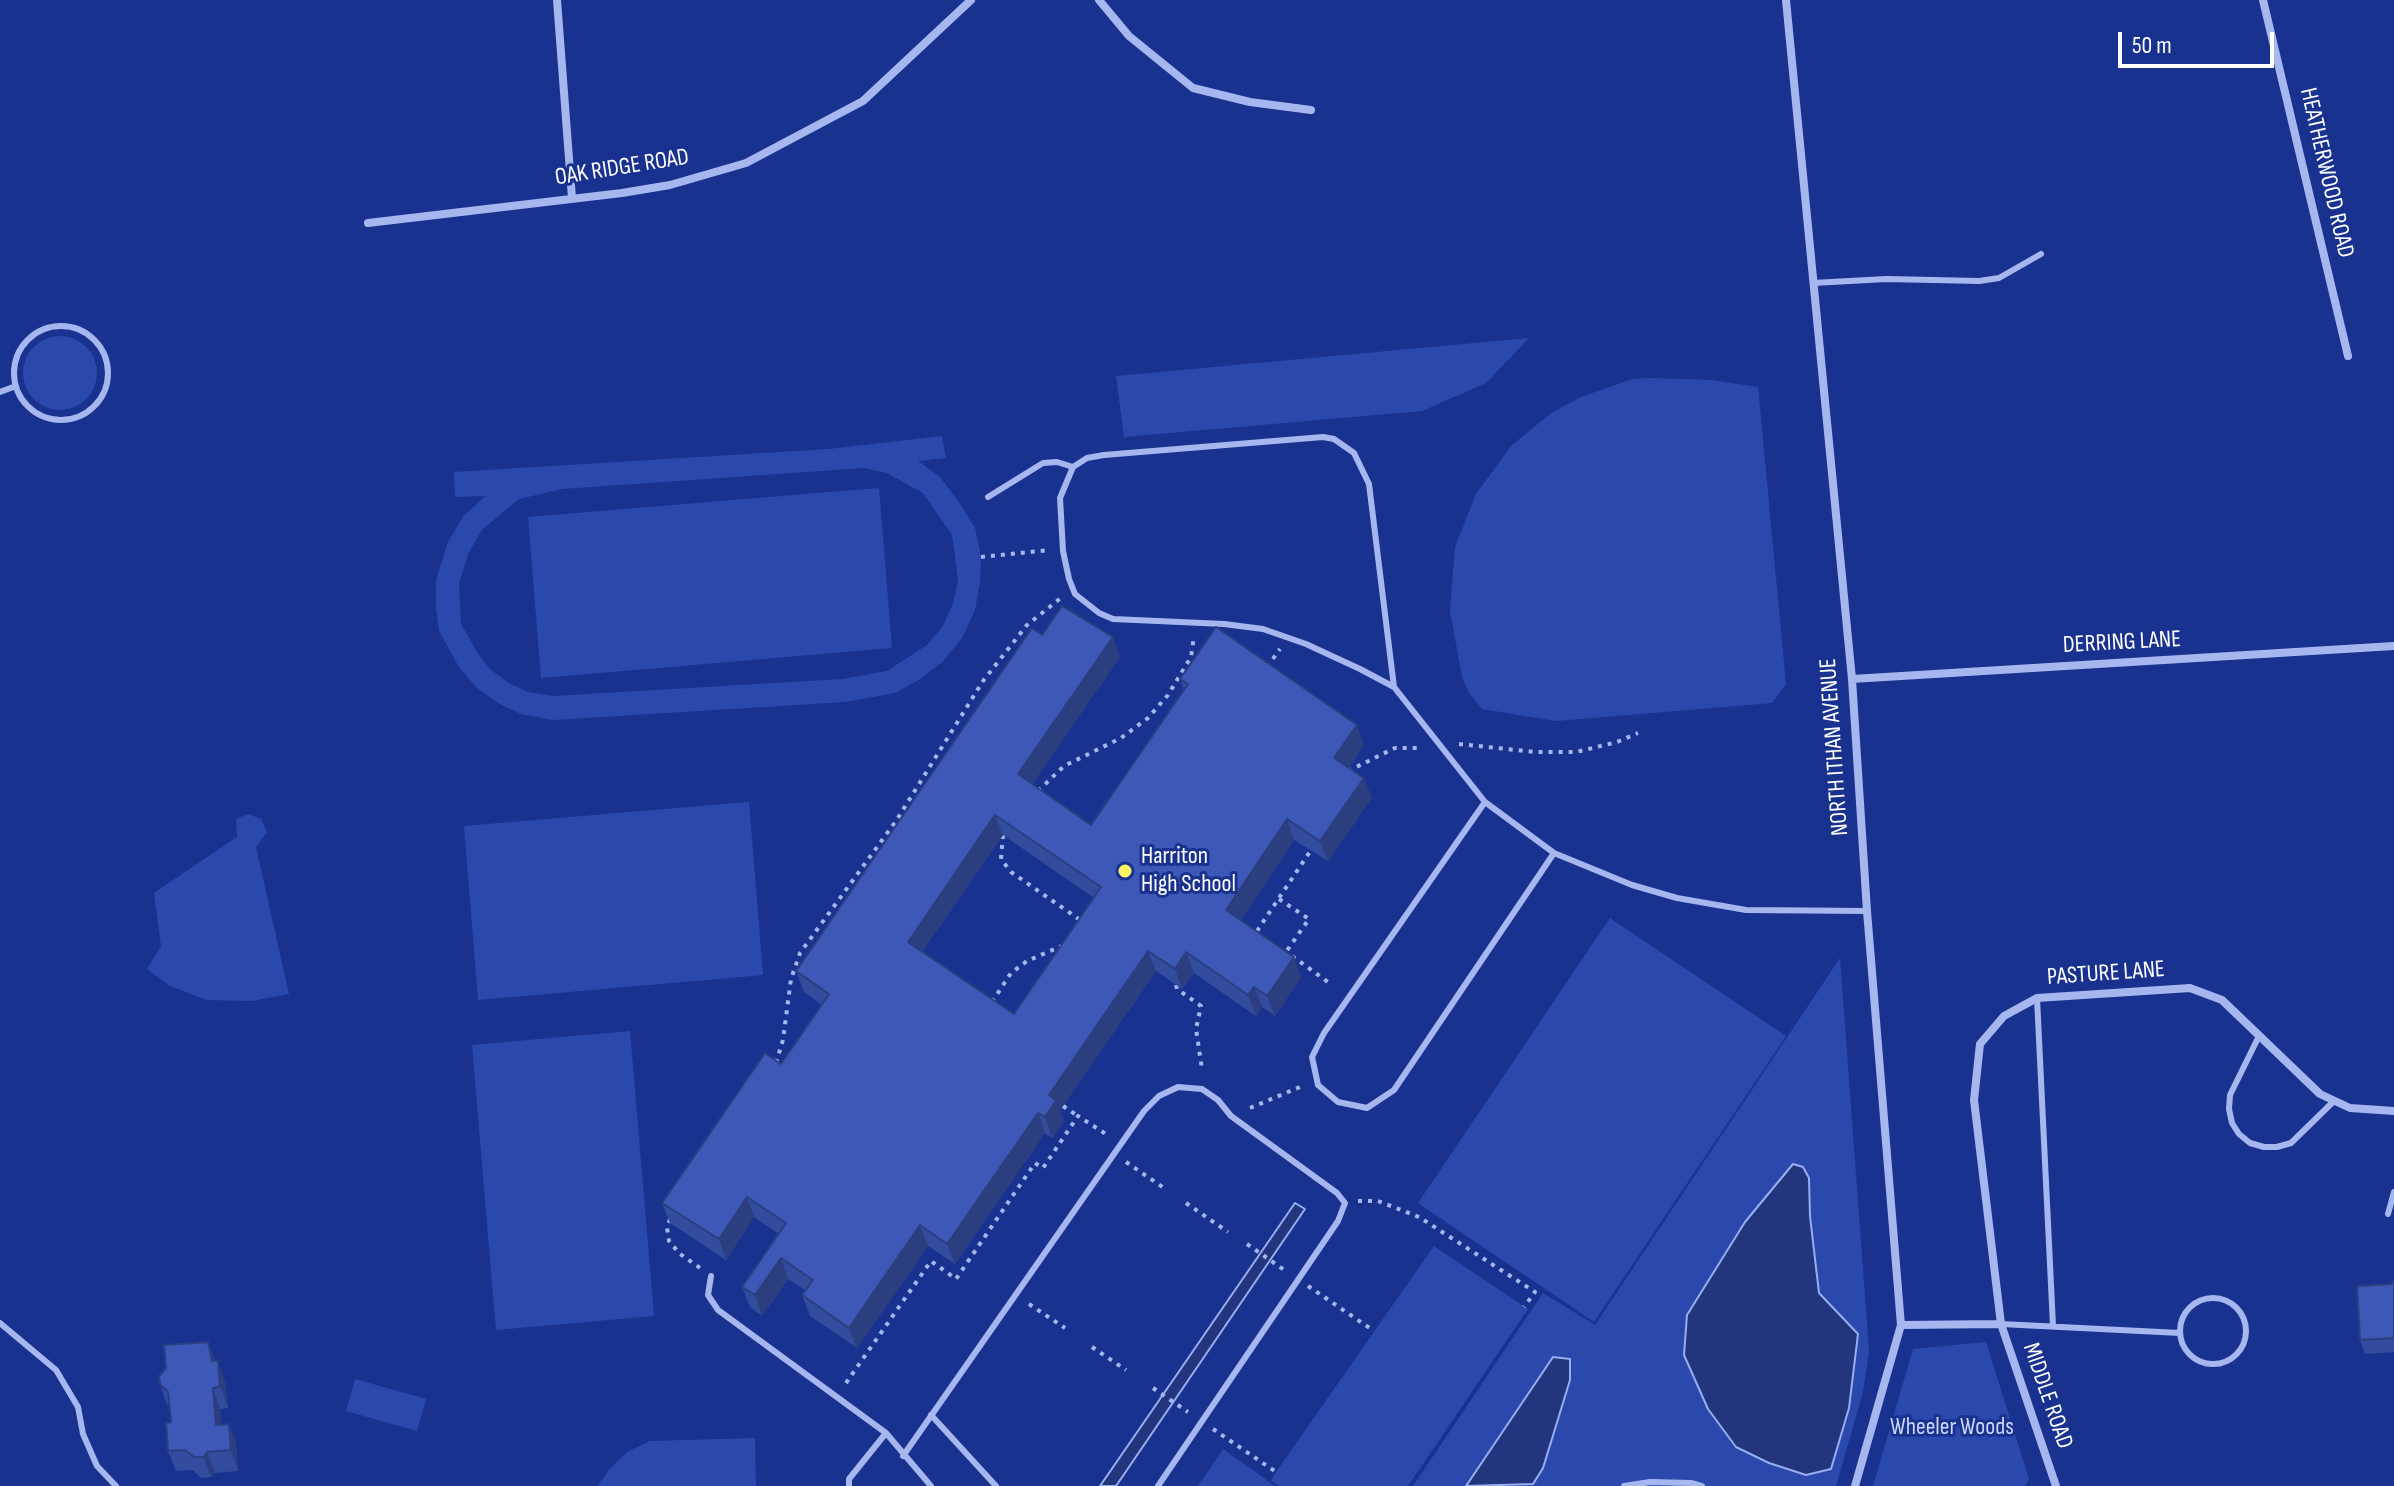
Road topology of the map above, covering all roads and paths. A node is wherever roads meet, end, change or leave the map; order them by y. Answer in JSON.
{"nodes":[{"id":1,"x":557,"y":0,"type":"edge"},
{"id":2,"x":971,"y":0,"type":"edge"},
{"id":3,"x":1099,"y":0,"type":"edge"},
{"id":4,"x":1786,"y":0,"type":"edge"},
{"id":5,"x":2263,"y":0,"type":"edge"},
{"id":6,"x":1311,"y":110,"type":"dead end"},
{"id":7,"x":572,"y":198,"type":"junction"},
{"id":8,"x":368,"y":223,"type":"dead end"},
{"id":9,"x":2041,"y":254,"type":"dead end"},
{"id":10,"x":1813,"y":283,"type":"junction"},
{"id":11,"x":2348,"y":356,"type":"dead end"},
{"id":12,"x":16,"y":386,"type":"junction"},
{"id":13,"x":0,"y":392,"type":"edge"},
{"id":14,"x":1073,"y":467,"type":"junction"},
{"id":15,"x":988,"y":497,"type":"dead end"},
{"id":16,"x":1050,"y":550,"type":"dead end"},
{"id":17,"x":981,"y":557,"type":"dead end"},
{"id":18,"x":1062,"y":597,"type":"dead end"},
{"id":19,"x":1194,"y":636,"type":"dead end"},
{"id":20,"x":2394,"y":646,"type":"edge"},
{"id":21,"x":1280,"y":649,"type":"dead end"},
{"id":22,"x":1262,"y":675,"type":"edge"},
{"id":23,"x":1852,"y":679,"type":"junction"},
{"id":24,"x":1394,"y":687,"type":"junction"},
{"id":25,"x":1168,"y":695,"type":"junction"},
{"id":26,"x":1180,"y":702,"type":"edge"},
{"id":27,"x":1638,"y":733,"type":"dead end"},
{"id":28,"x":1459,"y":744,"type":"dead end"},
{"id":29,"x":1421,"y":748,"type":"dead end"},
{"id":30,"x":1346,"y":772,"type":"edge"},
{"id":31,"x":1031,"y":799,"type":"edge"},
{"id":32,"x":1485,"y":802,"type":"junction"},
{"id":33,"x":1003,"y":835,"type":"edge"},
{"id":34,"x":1311,"y":850,"type":"edge"},
{"id":35,"x":1554,"y":853,"type":"junction"},
{"id":36,"x":1279,"y":899,"type":"junction"},
{"id":37,"x":1867,"y":911,"type":"junction"},
{"id":38,"x":1093,"y":913,"type":"edge"},
{"id":39,"x":1085,"y":923,"type":"junction"},
{"id":40,"x":1248,"y":926,"type":"edge"},
{"id":41,"x":1257,"y":931,"type":"junction"},
{"id":42,"x":1078,"y":932,"type":"edge"},
{"id":43,"x":1265,"y":937,"type":"edge"},
{"id":44,"x":1071,"y":940,"type":"edge"},
{"id":45,"x":1176,"y":985,"type":"edge"},
{"id":46,"x":1332,"y":985,"type":"dead end"},
{"id":47,"x":2037,"y":998,"type":"junction"},
{"id":48,"x":987,"y":1011,"type":"edge"},
{"id":49,"x":2259,"y":1036,"type":"junction"},
{"id":50,"x":775,"y":1063,"type":"edge"},
{"id":51,"x":1202,"y":1069,"type":"dead end"},
{"id":52,"x":1300,"y":1087,"type":"dead end"},
{"id":53,"x":2334,"y":1101,"type":"junction"},
{"id":54,"x":1063,"y":1106,"type":"dead end"},
{"id":55,"x":1250,"y":1108,"type":"dead end"},
{"id":56,"x":2394,"y":1111,"type":"edge"},
{"id":57,"x":1078,"y":1116,"type":"junction"},
{"id":58,"x":1109,"y":1136,"type":"dead end"},
{"id":59,"x":1126,"y":1162,"type":"dead end"},
{"id":60,"x":1167,"y":1190,"type":"dead end"},
{"id":61,"x":2394,"y":1192,"type":"edge"},
{"id":62,"x":1358,"y":1201,"type":"dead end"},
{"id":63,"x":1186,"y":1203,"type":"dead end"},
{"id":64,"x":2388,"y":1214,"type":"dead end"},
{"id":65,"x":670,"y":1217,"type":"edge"},
{"id":66,"x":1228,"y":1232,"type":"dead end"},
{"id":67,"x":1247,"y":1244,"type":"dead end"},
{"id":68,"x":1287,"y":1272,"type":"dead end"},
{"id":69,"x":711,"y":1276,"type":"joint"},
{"id":70,"x":1308,"y":1286,"type":"dead end"},
{"id":71,"x":1029,"y":1304,"type":"dead end"},
{"id":72,"x":1524,"y":1307,"type":"dead end"},
{"id":73,"x":0,"y":1323,"type":"edge"},
{"id":74,"x":2001,"y":1324,"type":"junction"},
{"id":75,"x":1901,"y":1325,"type":"junction"},
{"id":76,"x":2053,"y":1326,"type":"junction"},
{"id":77,"x":1065,"y":1328,"type":"dead end"},
{"id":78,"x":1374,"y":1331,"type":"dead end"},
{"id":79,"x":2180,"y":1333,"type":"junction"},
{"id":80,"x":1092,"y":1347,"type":"dead end"},
{"id":81,"x":1126,"y":1370,"type":"dead end"},
{"id":82,"x":846,"y":1383,"type":"dead end"},
{"id":83,"x":1153,"y":1388,"type":"dead end"},
{"id":84,"x":1188,"y":1412,"type":"dead end"},
{"id":85,"x":931,"y":1415,"type":"junction"},
{"id":86,"x":1213,"y":1429,"type":"dead end"},
{"id":87,"x":886,"y":1433,"type":"junction"},
{"id":88,"x":903,"y":1456,"type":"junction"},
{"id":89,"x":1276,"y":1472,"type":"dead end"},
{"id":90,"x":116,"y":1486,"type":"edge"},
{"id":91,"x":849,"y":1486,"type":"edge"},
{"id":92,"x":931,"y":1486,"type":"edge"},
{"id":93,"x":996,"y":1486,"type":"edge"},
{"id":94,"x":1158,"y":1486,"type":"edge"},
{"id":95,"x":1624,"y":1486,"type":"edge"},
{"id":96,"x":1702,"y":1486,"type":"edge"},
{"id":97,"x":1855,"y":1486,"type":"edge"},
{"id":98,"x":2056,"y":1486,"type":"edge"}],
"edges":[{"from":1,"to":7,"type":"street"},
{"from":2,"to":7,"type":"street","name":"OAK RIDGE ROAD"},
{"from":3,"to":6,"type":"street"},
{"from":4,"to":10,"type":"street","name":"NORTH ITHAN AVENUE"},
{"from":5,"to":11,"type":"street","name":"HEATHERWOOD ROAD"},
{"from":7,"to":8,"type":"street","name":"OAK RIDGE ROAD"},
{"from":9,"to":10,"type":"lane"},
{"from":10,"to":23,"type":"street","name":"NORTH ITHAN AVENUE"},
{"from":12,"to":12,"type":"lane"},
{"from":12,"to":13,"type":"lane"},
{"from":14,"to":15,"type":"lane"},
{"from":14,"to":24,"type":"lane"},
{"from":14,"to":24,"type":"lane"},
{"from":16,"to":17,"type":"path"},
{"from":18,"to":50,"type":"path"},
{"from":19,"to":25,"type":"path"},
{"from":20,"to":23,"type":"street","name":"DERRING LANE"},
{"from":21,"to":22,"type":"path"},
{"from":23,"to":37,"type":"street","name":"NORTH ITHAN AVENUE"},
{"from":24,"to":32,"type":"lane"},
{"from":25,"to":26,"type":"path"},
{"from":25,"to":31,"type":"path"},
{"from":27,"to":28,"type":"path"},
{"from":29,"to":30,"type":"path"},
{"from":32,"to":35,"type":"lane"},
{"from":32,"to":35,"type":"lane"},
{"from":33,"to":39,"type":"path"},
{"from":34,"to":36,"type":"path"},
{"from":35,"to":37,"type":"lane"},
{"from":36,"to":41,"type":"path"},
{"from":36,"to":46,"type":"path"},
{"from":37,"to":75,"type":"street","name":"NORTH ITHAN AVENUE"},
{"from":38,"to":39,"type":"path"},
{"from":39,"to":42,"type":"path"},
{"from":40,"to":41,"type":"path"},
{"from":41,"to":43,"type":"path"},
{"from":44,"to":48,"type":"path"},
{"from":45,"to":51,"type":"path"},
{"from":47,"to":49,"type":"street","name":"PASTURE LANE"},
{"from":47,"to":74,"type":"street","name":"PASTURE LANE"},
{"from":47,"to":76,"type":"lane"},
{"from":49,"to":53,"type":"street","name":"PASTURE LANE"},
{"from":49,"to":53,"type":"lane"},
{"from":52,"to":55,"type":"path"},
{"from":53,"to":56,"type":"street","name":"PASTURE LANE"},
{"from":54,"to":57,"type":"path"},
{"from":57,"to":58,"type":"path"},
{"from":57,"to":82,"type":"path"},
{"from":59,"to":60,"type":"path"},
{"from":61,"to":64,"type":"lane"},
{"from":62,"to":72,"type":"path"},
{"from":63,"to":66,"type":"path"},
{"from":65,"to":69,"type":"path"},
{"from":67,"to":68,"type":"path"},
{"from":69,"to":87,"type":"lane"},
{"from":70,"to":78,"type":"path"},
{"from":71,"to":77,"type":"path"},
{"from":73,"to":90,"type":"lane"},
{"from":74,"to":75,"type":"street","name":"MIDDLE ROAD"},
{"from":74,"to":76,"type":"lane"},
{"from":74,"to":98,"type":"street","name":"MIDDLE ROAD"},
{"from":75,"to":97,"type":"street","name":"NORTH ITHAN AVENUE"},
{"from":76,"to":79,"type":"lane"},
{"from":79,"to":79,"type":"lane"},
{"from":80,"to":81,"type":"path"},
{"from":83,"to":84,"type":"path"},
{"from":85,"to":88,"type":"lane"},
{"from":85,"to":93,"type":"lane"},
{"from":85,"to":94,"type":"lane"},
{"from":86,"to":89,"type":"path"},
{"from":87,"to":88,"type":"lane"},
{"from":87,"to":91,"type":"lane"},
{"from":88,"to":92,"type":"lane"},
{"from":95,"to":96,"type":"lane"}]}
